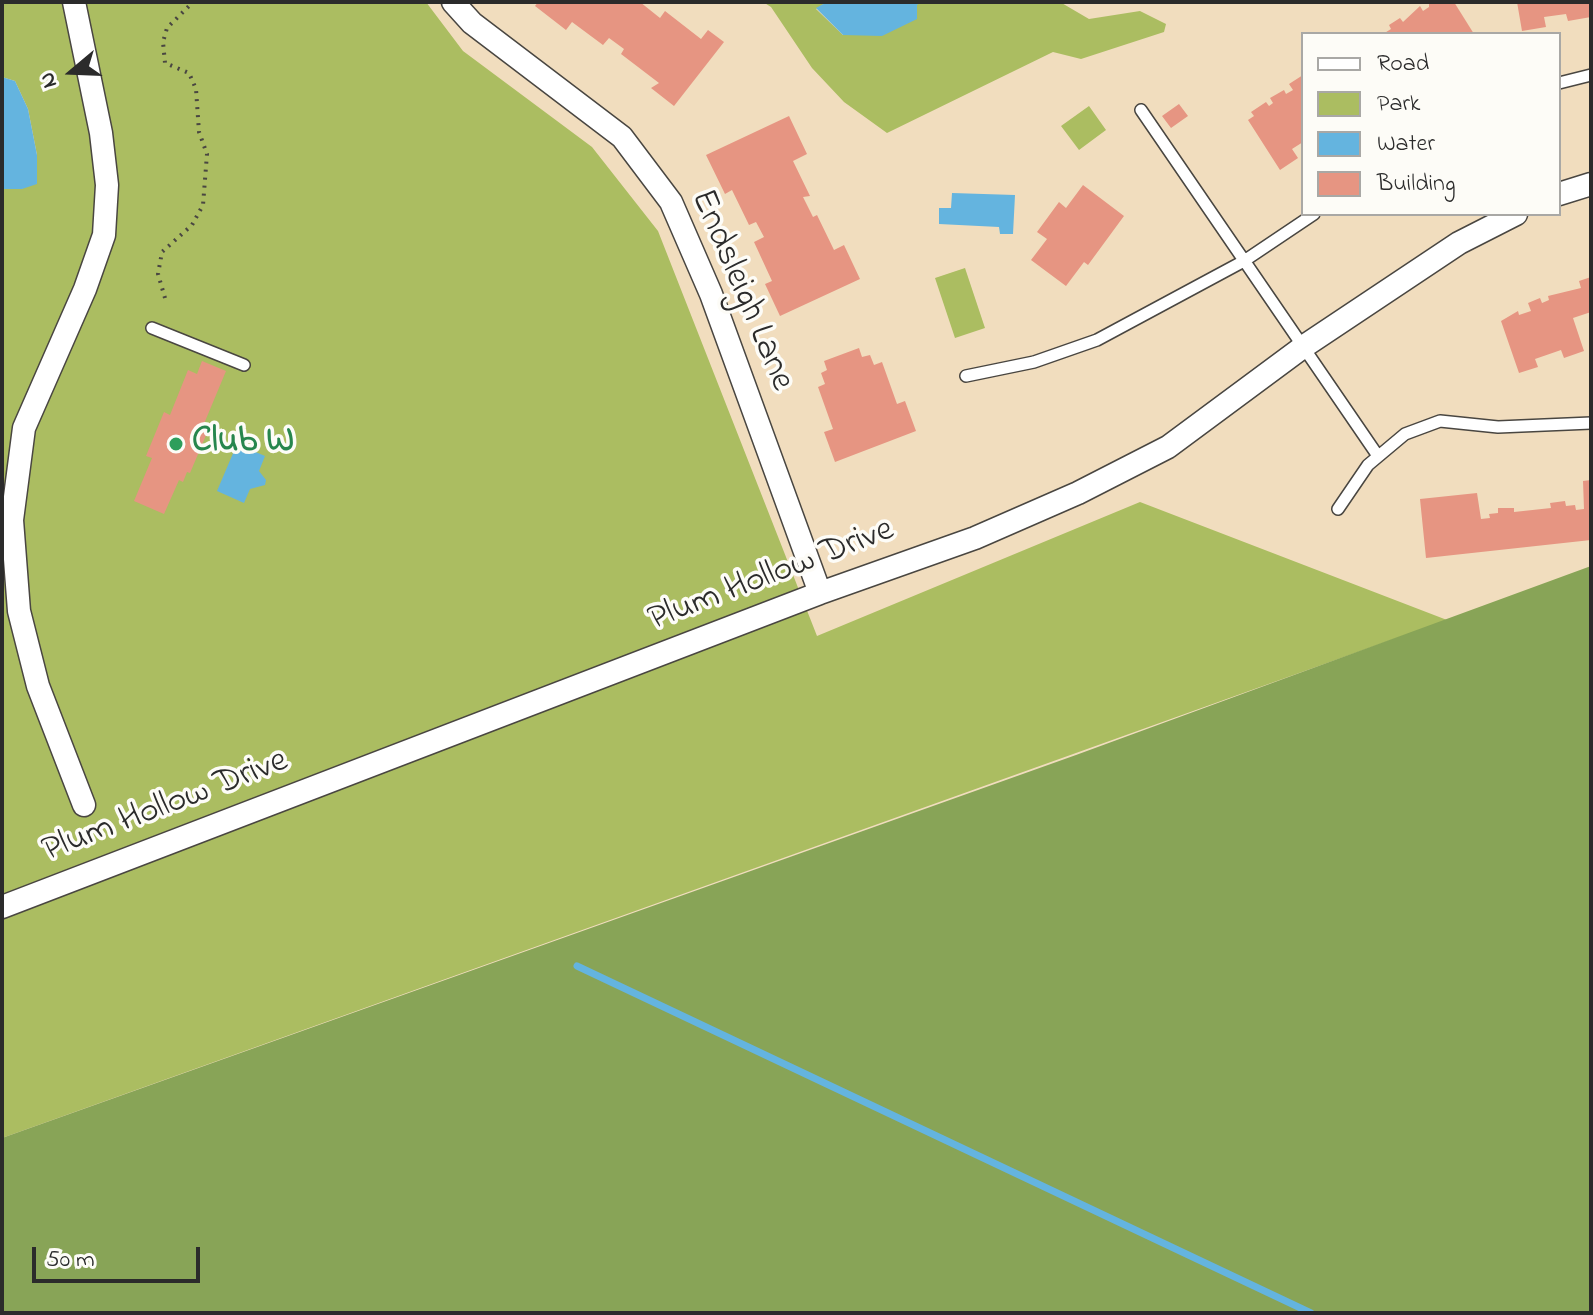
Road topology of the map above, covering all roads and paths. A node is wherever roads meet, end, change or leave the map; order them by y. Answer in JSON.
{"nodes":[{"id":1,"x":74,"y":2,"type":"edge"},
{"id":2,"x":193,"y":2,"type":"edge"},
{"id":3,"x":453,"y":2,"type":"edge"},
{"id":4,"x":1591,"y":75,"type":"edge"},
{"id":5,"x":1561,"y":82,"type":"edge"},
{"id":6,"x":1141,"y":110,"type":"dead end"},
{"id":7,"x":1591,"y":184,"type":"edge"},
{"id":8,"x":1561,"y":193,"type":"edge"},
{"id":9,"x":1311,"y":216,"type":"edge"},
{"id":10,"x":1512,"y":216,"type":"edge"},
{"id":11,"x":1244,"y":261,"type":"junction"},
{"id":12,"x":165,"y":298,"type":"dead end"},
{"id":13,"x":152,"y":328,"type":"dead end"},
{"id":14,"x":1303,"y":347,"type":"junction"},
{"id":15,"x":244,"y":365,"type":"dead end"},
{"id":16,"x":966,"y":376,"type":"dead end"},
{"id":17,"x":1591,"y":423,"type":"edge"},
{"id":18,"x":1378,"y":456,"type":"junction"},
{"id":19,"x":1338,"y":509,"type":"dead end"},
{"id":20,"x":820,"y":593,"type":"junction"},
{"id":21,"x":84,"y":805,"type":"dead end"},
{"id":22,"x":2,"y":907,"type":"edge"}],
"edges":[{"from":1,"to":21,"type":"street"},
{"from":2,"to":12,"type":"path"},
{"from":3,"to":20,"type":"street","name":"Endsleigh Lane"},
{"from":4,"to":5,"type":"lane"},
{"from":6,"to":11,"type":"lane"},
{"from":7,"to":8,"type":"street"},
{"from":9,"to":11,"type":"lane"},
{"from":10,"to":14,"type":"street","name":"Plum Hollow Drive"},
{"from":11,"to":14,"type":"lane"},
{"from":11,"to":16,"type":"lane"},
{"from":13,"to":15,"type":"lane"},
{"from":14,"to":18,"type":"lane"},
{"from":14,"to":20,"type":"street","name":"Plum Hollow Drive"},
{"from":17,"to":18,"type":"lane"},
{"from":18,"to":19,"type":"lane"},
{"from":20,"to":22,"type":"street","name":"Plum Hollow Drive"}]}
